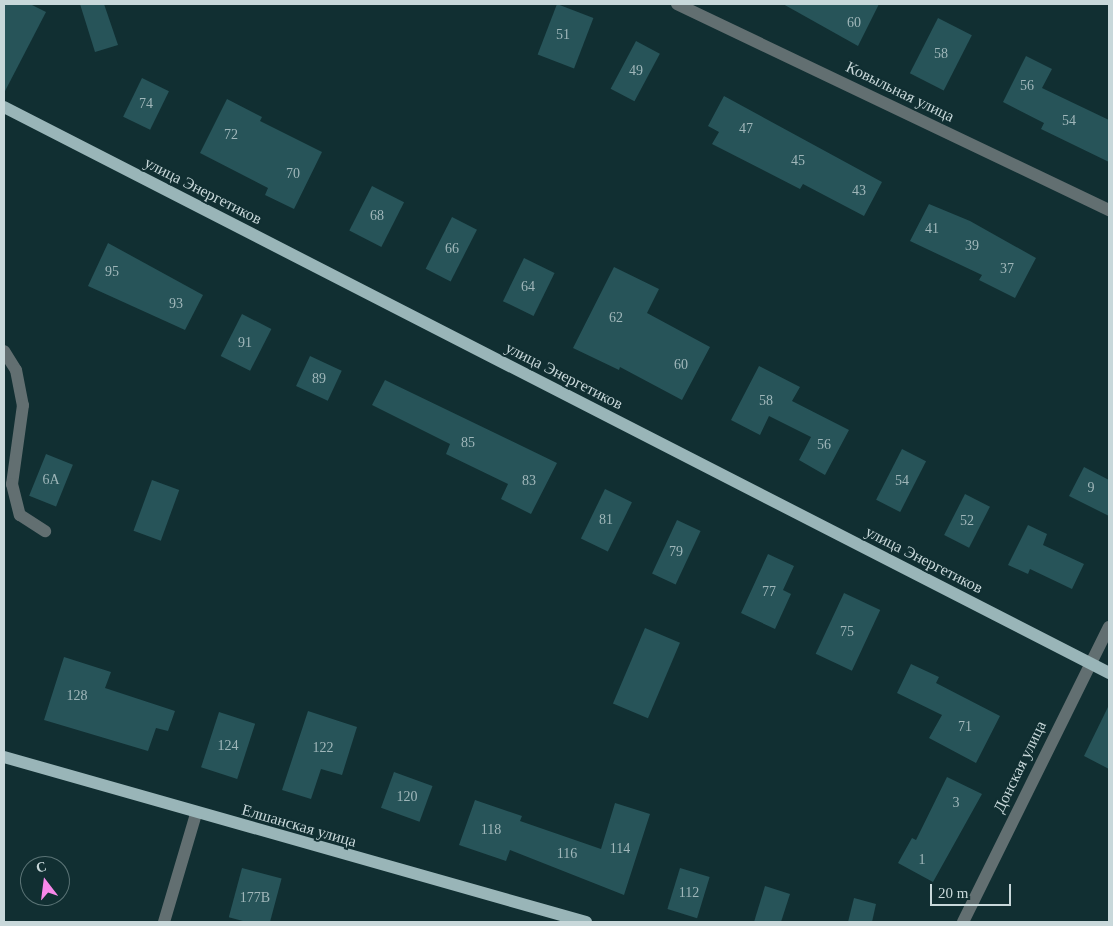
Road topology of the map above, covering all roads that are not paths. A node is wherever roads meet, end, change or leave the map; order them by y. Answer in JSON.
{"nodes":[{"id":1,"x":677,"y":4,"type":"edge"},
{"id":2,"x":4,"y":107,"type":"edge"},
{"id":3,"x":1109,"y":210,"type":"edge"},
{"id":4,"x":4,"y":351,"type":"edge"},
{"id":5,"x":46,"y":531,"type":"dead end"},
{"id":6,"x":1109,"y":627,"type":"edge"},
{"id":7,"x":1089,"y":663,"type":"junction"},
{"id":8,"x":1109,"y":673,"type":"edge"},
{"id":9,"x":4,"y":757,"type":"edge"},
{"id":10,"x":196,"y":814,"type":"junction"},
{"id":11,"x":164,"y":922,"type":"edge"},
{"id":12,"x":586,"y":922,"type":"edge"},
{"id":13,"x":963,"y":922,"type":"edge"}],
"edges":[{"from":1,"to":3,"type":"street","name":"Ковыльная улица"},
{"from":2,"to":7,"type":"main road","name":"улица Энергетиков"},
{"from":4,"to":5,"type":"street"},
{"from":6,"to":7,"type":"street","name":"Донская улица"},
{"from":7,"to":8,"type":"main road","name":"улица Энергетиков"},
{"from":7,"to":13,"type":"street","name":"Донская улица"},
{"from":9,"to":10,"type":"main road","name":"Елшанская улица"},
{"from":10,"to":11,"type":"street"},
{"from":10,"to":12,"type":"main road","name":"Елшанская улица"}]}
